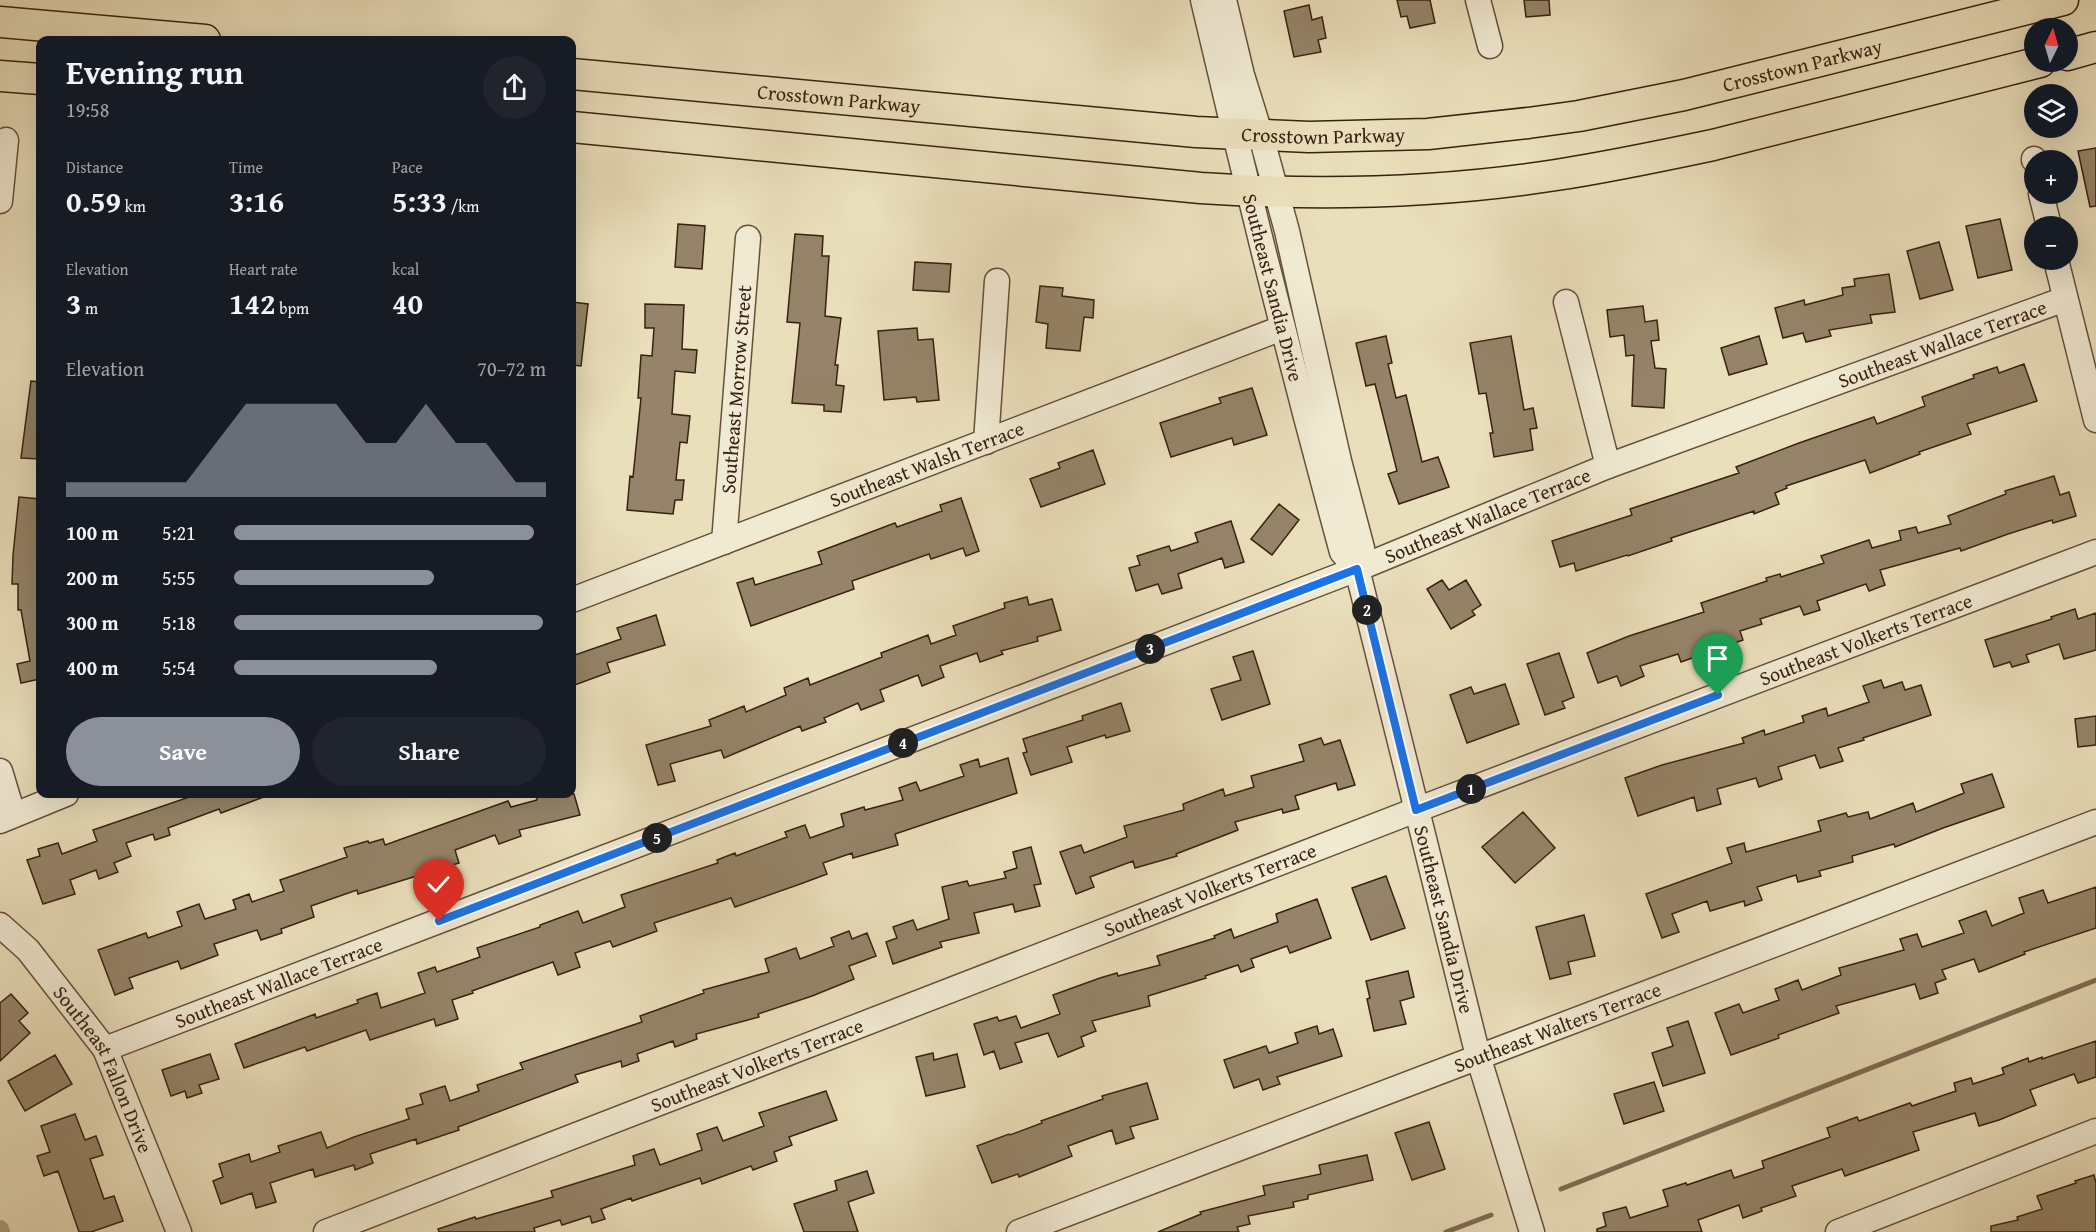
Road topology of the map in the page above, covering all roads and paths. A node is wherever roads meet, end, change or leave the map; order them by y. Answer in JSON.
{"nodes":[{"id":1,"x":1203,"y":0,"type":"edge"},
{"id":2,"x":1224,"y":0,"type":"edge"},
{"id":3,"x":1478,"y":0,"type":"edge"},
{"id":4,"x":2063,"y":0,"type":"edge"},
{"id":5,"x":0,"y":21,"type":"edge"},
{"id":6,"x":163,"y":36,"type":"edge"},
{"id":7,"x":1490,"y":46,"type":"dead end"},
{"id":8,"x":2096,"y":47,"type":"edge"},
{"id":9,"x":2078,"y":52,"type":"edge"},
{"id":10,"x":2024,"y":66,"type":"edge"},
{"id":11,"x":576,"y":74,"type":"edge"},
{"id":12,"x":0,"y":76,"type":"edge"},
{"id":13,"x":36,"y":79,"type":"edge"},
{"id":14,"x":576,"y":127,"type":"edge"},
{"id":15,"x":1248,"y":135,"type":"junction"},
{"id":16,"x":6,"y":140,"type":"dead end"},
{"id":17,"x":1263,"y":192,"type":"junction"},
{"id":18,"x":0,"y":201,"type":"edge"},
{"id":19,"x":748,"y":238,"type":"dead end"},
{"id":20,"x":2058,"y":270,"type":"edge"},
{"id":21,"x":997,"y":281,"type":"dead end"},
{"id":22,"x":2065,"y":299,"type":"junction"},
{"id":23,"x":1566,"y":302,"type":"dead end"},
{"id":24,"x":1282,"y":328,"type":"junction"},
{"id":25,"x":2096,"y":420,"type":"edge"},
{"id":26,"x":986,"y":442,"type":"junction"},
{"id":27,"x":1608,"y":466,"type":"junction"},
{"id":28,"x":724,"y":542,"type":"junction"},
{"id":29,"x":2096,"y":552,"type":"edge"},
{"id":30,"x":1357,"y":569,"type":"junction"},
{"id":31,"x":576,"y":598,"type":"edge"},
{"id":32,"x":0,"y":771,"type":"edge"},
{"id":33,"x":56,"y":798,"type":"edge"},
{"id":34,"x":1416,"y":810,"type":"junction"},
{"id":35,"x":7,"y":818,"type":"edge"},
{"id":36,"x":2096,"y":822,"type":"edge"},
{"id":37,"x":0,"y":925,"type":"edge"},
{"id":38,"x":105,"y":1050,"type":"junction"},
{"id":39,"x":1478,"y":1056,"type":"junction"},
{"id":40,"x":2096,"y":1131,"type":"edge"},
{"id":41,"x":180,"y":1232,"type":"edge"},
{"id":42,"x":326,"y":1232,"type":"edge"},
{"id":43,"x":1019,"y":1232,"type":"edge"},
{"id":44,"x":1532,"y":1232,"type":"edge"},
{"id":45,"x":1838,"y":1232,"type":"edge"}],
"edges":[{"from":1,"to":15,"type":"street","name":"Southeast Sandia Drive"},
{"from":2,"to":15,"type":"street","name":"Southeast Sandia Drive"},
{"from":3,"to":7,"type":"street"},
{"from":4,"to":15,"type":"main road","name":"Crosstown Parkway"},
{"from":5,"to":6,"type":"main road"},
{"from":8,"to":9,"type":"main road"},
{"from":10,"to":17,"type":"main road"},
{"from":11,"to":15,"type":"main road","name":"Crosstown Parkway"},
{"from":12,"to":13,"type":"main road"},
{"from":14,"to":17,"type":"main road"},
{"from":15,"to":17,"type":"street","name":"Southeast Sandia Drive"},
{"from":16,"to":18,"type":"street"},
{"from":17,"to":24,"type":"street","name":"Southeast Sandia Drive"},
{"from":17,"to":30,"type":"street","name":"Southeast Sandia Drive"},
{"from":19,"to":28,"type":"street","name":"Southeast Morrow Street"},
{"from":20,"to":22,"type":"street"},
{"from":21,"to":26,"type":"street"},
{"from":22,"to":25,"type":"street"},
{"from":22,"to":27,"type":"street","name":"Southeast Wallace Terrace"},
{"from":23,"to":27,"type":"street"},
{"from":24,"to":26,"type":"street","name":"Southeast Walsh Terrace"},
{"from":24,"to":30,"type":"street","name":"Southeast Sandia Drive"},
{"from":26,"to":28,"type":"street","name":"Southeast Walsh Terrace"},
{"from":27,"to":30,"type":"street","name":"Southeast Wallace Terrace"},
{"from":28,"to":31,"type":"street","name":"Southeast Walsh Terrace"},
{"from":29,"to":34,"type":"street","name":"Southeast Volkerts Terrace"},
{"from":30,"to":34,"type":"street","name":"Southeast Sandia Drive"},
{"from":30,"to":38,"type":"street","name":"Southeast Wallace Terrace"},
{"from":32,"to":35,"type":"street"},
{"from":33,"to":35,"type":"street"},
{"from":34,"to":39,"type":"street","name":"Southeast Sandia Drive"},
{"from":34,"to":42,"type":"street","name":"Southeast Volkerts Terrace"},
{"from":36,"to":39,"type":"street","name":"Southeast Walters Terrace"},
{"from":37,"to":38,"type":"street","name":"Southeast Fallon Drive"},
{"from":38,"to":41,"type":"street","name":"Southeast Fallon Drive"},
{"from":39,"to":43,"type":"street","name":"Southeast Walters Terrace"},
{"from":39,"to":44,"type":"street","name":"Southeast Sandia Drive"},
{"from":40,"to":45,"type":"street"}]}
